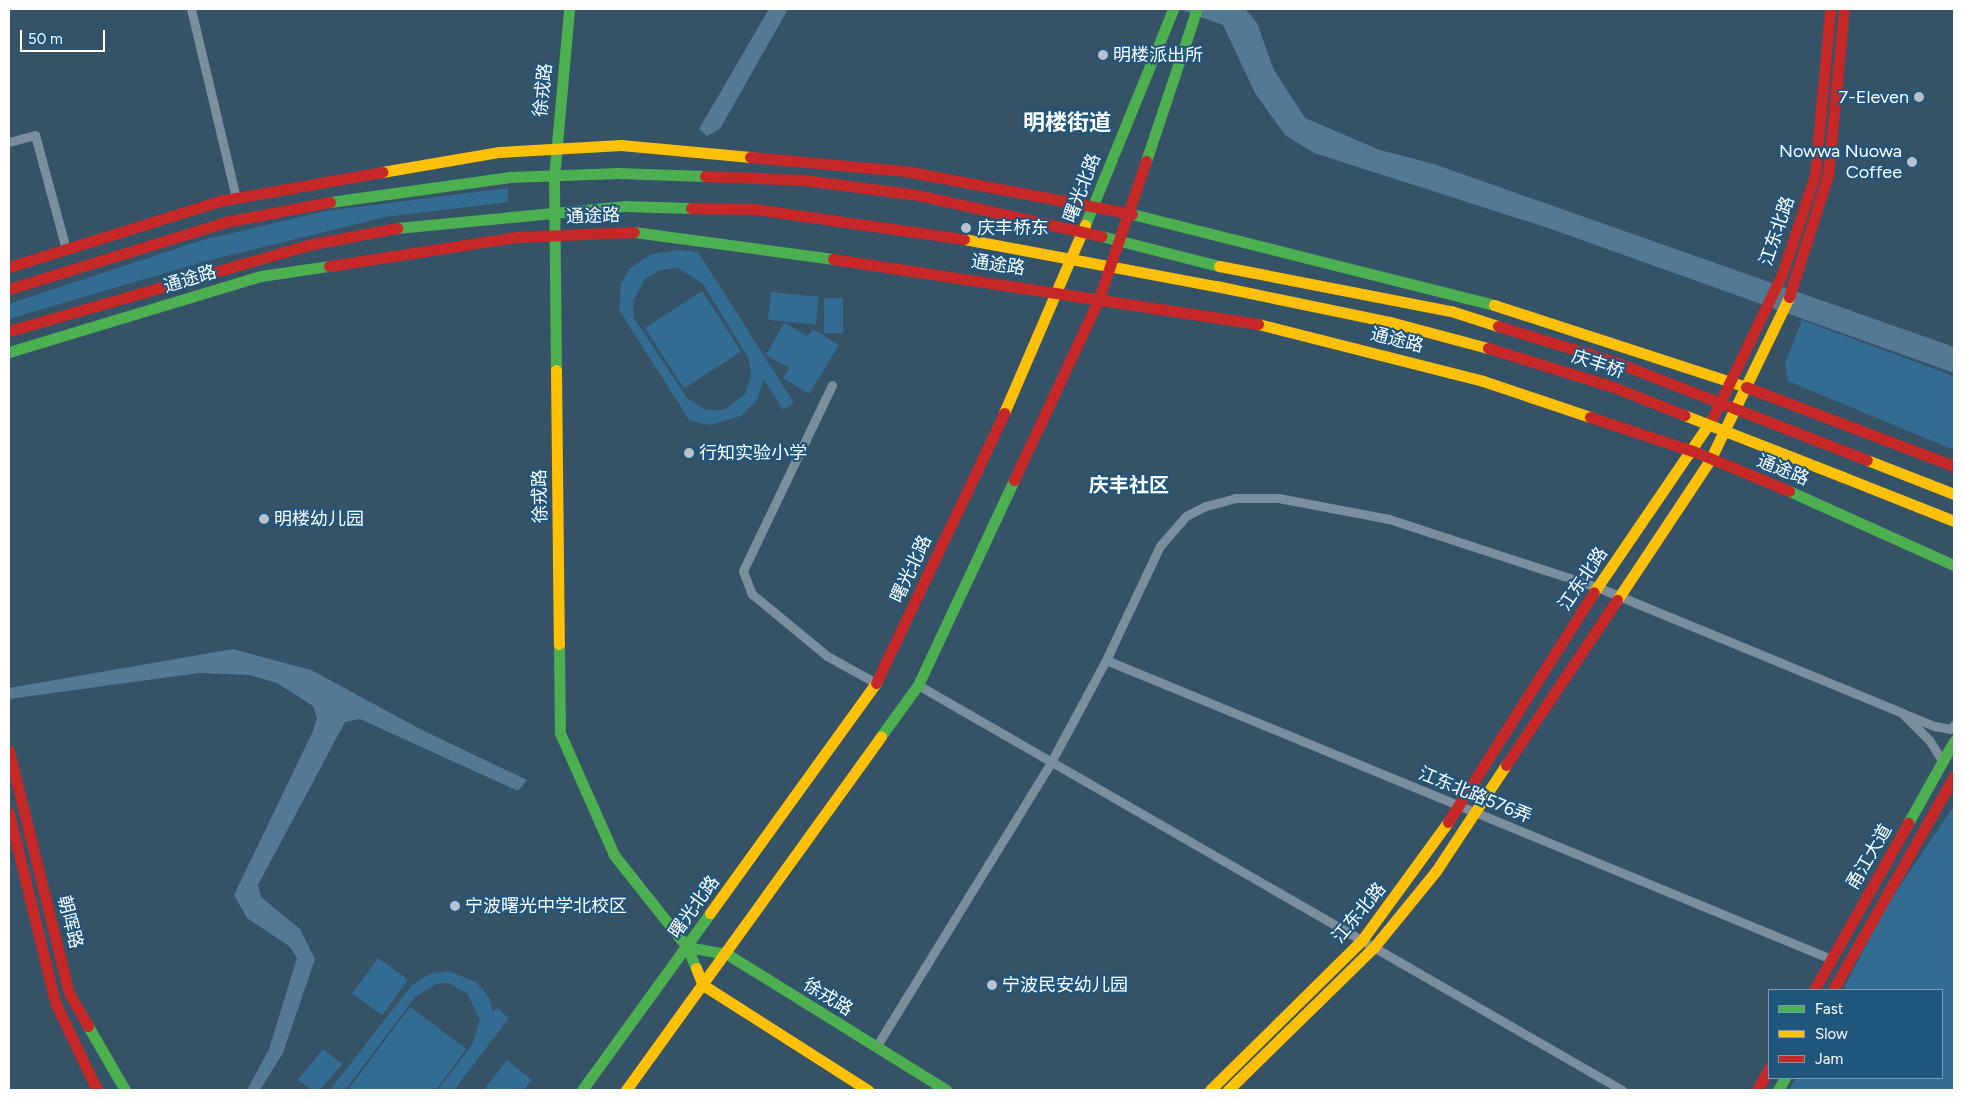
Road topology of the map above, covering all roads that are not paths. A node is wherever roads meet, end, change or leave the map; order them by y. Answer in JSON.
{"nodes":[{"id":1,"x":191,"y":9,"type":"edge"},
{"id":2,"x":569,"y":9,"type":"edge"},
{"id":3,"x":1173,"y":9,"type":"edge"},
{"id":4,"x":1197,"y":9,"type":"edge"},
{"id":5,"x":1830,"y":9,"type":"edge"},
{"id":6,"x":1844,"y":9,"type":"edge"},
{"id":7,"x":9,"y":142,"type":"edge"},
{"id":8,"x":555,"y":149,"type":"junction"},
{"id":9,"x":554,"y":178,"type":"junction"},
{"id":10,"x":236,"y":198,"type":"junction"},
{"id":11,"x":1094,"y":205,"type":"junction"},
{"id":12,"x":555,"y":209,"type":"junction"},
{"id":13,"x":1126,"y":213,"type":"junction"},
{"id":14,"x":1084,"y":231,"type":"junction"},
{"id":15,"x":554,"y":235,"type":"junction"},
{"id":16,"x":1118,"y":240,"type":"junction"},
{"id":17,"x":66,"y":249,"type":"junction"},
{"id":18,"x":1073,"y":259,"type":"junction"},
{"id":19,"x":1110,"y":266,"type":"junction"},
{"id":20,"x":9,"y":267,"type":"edge"},
{"id":21,"x":1216,"y":286,"type":"joint"},
{"id":22,"x":9,"y":289,"type":"edge"},
{"id":23,"x":1060,"y":292,"type":"junction"},
{"id":24,"x":1098,"y":301,"type":"junction"},
{"id":25,"x":9,"y":331,"type":"edge"},
{"id":26,"x":9,"y":352,"type":"edge"},
{"id":27,"x":1733,"y":383,"type":"junction"},
{"id":28,"x":832,"y":386,"type":"dead end"},
{"id":29,"x":1748,"y":388,"type":"junction"},
{"id":30,"x":1693,"y":451,"type":"junction"},
{"id":31,"x":1710,"y":460,"type":"junction"},
{"id":32,"x":1954,"y":466,"type":"edge"},
{"id":33,"x":1954,"y":494,"type":"edge"},
{"id":34,"x":1954,"y":521,"type":"edge"},
{"id":35,"x":1954,"y":565,"type":"edge"},
{"id":36,"x":1596,"y":587,"type":"junction"},
{"id":37,"x":1616,"y":595,"type":"junction"},
{"id":38,"x":1106,"y":660,"type":"junction"},
{"id":39,"x":876,"y":683,"type":"junction"},
{"id":40,"x":918,"y":685,"type":"junction"},
{"id":41,"x":1902,"y":713,"type":"junction"},
{"id":42,"x":1954,"y":725,"type":"edge"},
{"id":43,"x":1954,"y":741,"type":"edge"},
{"id":44,"x":9,"y":752,"type":"edge"},
{"id":45,"x":1943,"y":762,"type":"junction"},
{"id":46,"x":1050,"y":764,"type":"junction"},
{"id":47,"x":1954,"y":776,"type":"edge"},
{"id":48,"x":1459,"y":807,"type":"junction"},
{"id":49,"x":9,"y":813,"type":"edge"},
{"id":50,"x":1476,"y":814,"type":"junction"},
{"id":51,"x":1362,"y":940,"type":"junction"},
{"id":52,"x":1374,"y":947,"type":"junction"},
{"id":53,"x":687,"y":948,"type":"junction"},
{"id":54,"x":727,"y":954,"type":"junction"},
{"id":55,"x":1831,"y":959,"type":"junction"},
{"id":56,"x":703,"y":986,"type":"junction"},
{"id":57,"x":1815,"y":989,"type":"edge"},
{"id":58,"x":1834,"y":989,"type":"edge"},
{"id":59,"x":876,"y":1047,"type":"junction"},
{"id":60,"x":1768,"y":1070,"type":"edge"},
{"id":61,"x":1784,"y":1079,"type":"edge"},
{"id":62,"x":1611,"y":1088,"type":"edge"},
{"id":63,"x":97,"y":1090,"type":"edge"},
{"id":64,"x":124,"y":1090,"type":"edge"},
{"id":65,"x":582,"y":1090,"type":"edge"},
{"id":66,"x":626,"y":1090,"type":"edge"},
{"id":67,"x":868,"y":1090,"type":"edge"},
{"id":68,"x":946,"y":1090,"type":"edge"},
{"id":69,"x":1210,"y":1090,"type":"edge"},
{"id":70,"x":1228,"y":1090,"type":"edge"},
{"id":71,"x":1622,"y":1090,"type":"edge"},
{"id":72,"x":1757,"y":1090,"type":"edge"},
{"id":73,"x":1778,"y":1090,"type":"edge"}],
"edges":[{"from":1,"to":10,"type":"street"},
{"from":2,"to":8,"type":"main road","name":"徐戎路"},
{"from":3,"to":11,"type":"main road","name":"曙光北路"},
{"from":4,"to":13,"type":"main road"},
{"from":5,"to":27,"type":"main road","name":"江东北路"},
{"from":6,"to":29,"type":"main road","name":"江东北路"},
{"from":7,"to":17,"type":"street"},
{"from":8,"to":9,"type":"main road","name":"徐戎路"},
{"from":8,"to":10,"type":"main road"},
{"from":8,"to":11,"type":"main road"},
{"from":9,"to":12,"type":"main road","name":"徐戎路"},
{"from":9,"to":14,"type":"main road"},
{"from":9,"to":22,"type":"main road"},
{"from":10,"to":17,"type":"main road"},
{"from":11,"to":13,"type":"main road"},
{"from":11,"to":14,"type":"main road","name":"曙光北路"},
{"from":12,"to":15,"type":"main road","name":"徐戎路"},
{"from":12,"to":18,"type":"main road","name":"通途路"},
{"from":12,"to":25,"type":"main road","name":"通途路"},
{"from":13,"to":16,"type":"main road"},
{"from":13,"to":27,"type":"main road"},
{"from":14,"to":16,"type":"main road"},
{"from":14,"to":18,"type":"main road","name":"曙光北路"},
{"from":15,"to":23,"type":"main road","name":"通途路"},
{"from":15,"to":26,"type":"main road","name":"通途路"},
{"from":15,"to":53,"type":"main road","name":"徐戎路"},
{"from":16,"to":19,"type":"main road"},
{"from":16,"to":33,"type":"main road","name":"庆丰桥","bridge":true},
{"from":17,"to":20,"type":"main road"},
{"from":18,"to":19,"type":"main road","name":"通途路"},
{"from":18,"to":23,"type":"main road","name":"曙光北路"},
{"from":19,"to":21,"type":"main road","name":"通途路"},
{"from":19,"to":24,"type":"main road"},
{"from":21,"to":34,"type":"main road","name":"庆丰桥","bridge":true},
{"from":23,"to":24,"type":"main road","name":"通途路"},
{"from":23,"to":39,"type":"main road","name":"曙光北路"},
{"from":24,"to":30,"type":"main road","name":"通途路"},
{"from":24,"to":40,"type":"main road"},
{"from":27,"to":29,"type":"main road"},
{"from":27,"to":30,"type":"main road","name":"江东北路"},
{"from":28,"to":39,"type":"street"},
{"from":29,"to":31,"type":"main road","name":"江东北路"},
{"from":29,"to":32,"type":"main road"},
{"from":30,"to":31,"type":"main road","name":"通途路"},
{"from":30,"to":36,"type":"main road","name":"江东北路"},
{"from":31,"to":35,"type":"main road","name":"通途路"},
{"from":31,"to":37,"type":"main road","name":"江东北路"},
{"from":36,"to":37,"type":"street"},
{"from":36,"to":38,"type":"street"},
{"from":36,"to":48,"type":"main road","name":"江东北路"},
{"from":37,"to":41,"type":"street"},
{"from":37,"to":50,"type":"main road","name":"江东北路"},
{"from":38,"to":46,"type":"street"},
{"from":38,"to":48,"type":"street","name":"江东北路576弄"},
{"from":39,"to":53,"type":"main road","name":"曙光北路"},
{"from":40,"to":46,"type":"street"},
{"from":40,"to":54,"type":"main road"},
{"from":41,"to":42,"type":"street"},
{"from":41,"to":45,"type":"street"},
{"from":43,"to":45,"type":"main road","name":"甬江大道"},
{"from":44,"to":64,"type":"main road","name":"朝晖路"},
{"from":45,"to":55,"type":"main road","name":"甬江大道"},
{"from":46,"to":51,"type":"street"},
{"from":46,"to":59,"type":"street"},
{"from":47,"to":58,"type":"main road","name":"甬江大道"},
{"from":48,"to":50,"type":"street","name":"江东北路576弄"},
{"from":48,"to":51,"type":"main road","name":"江东北路"},
{"from":49,"to":63,"type":"main road","name":"朝晖路"},
{"from":50,"to":52,"type":"main road","name":"江东北路"},
{"from":50,"to":55,"type":"street","name":"江东北路576弄"},
{"from":51,"to":52,"type":"street"},
{"from":51,"to":69,"type":"main road","name":"江东北路"},
{"from":52,"to":62,"type":"street"},
{"from":52,"to":70,"type":"main road","name":"江东北路"},
{"from":53,"to":54,"type":"main road","name":"徐戎路"},
{"from":53,"to":56,"type":"main road","name":"徐戎路"},
{"from":53,"to":65,"type":"main road","name":"曙光北路"},
{"from":54,"to":56,"type":"main road"},
{"from":54,"to":59,"type":"main road","name":"徐戎路"},
{"from":55,"to":57,"type":"main road","name":"甬江大道"},
{"from":56,"to":66,"type":"main road"},
{"from":56,"to":67,"type":"main road"},
{"from":59,"to":68,"type":"main road","name":"徐戎路"},
{"from":60,"to":72,"type":"main road"},
{"from":61,"to":73,"type":"main road"},
{"from":62,"to":71,"type":"street"}]}
